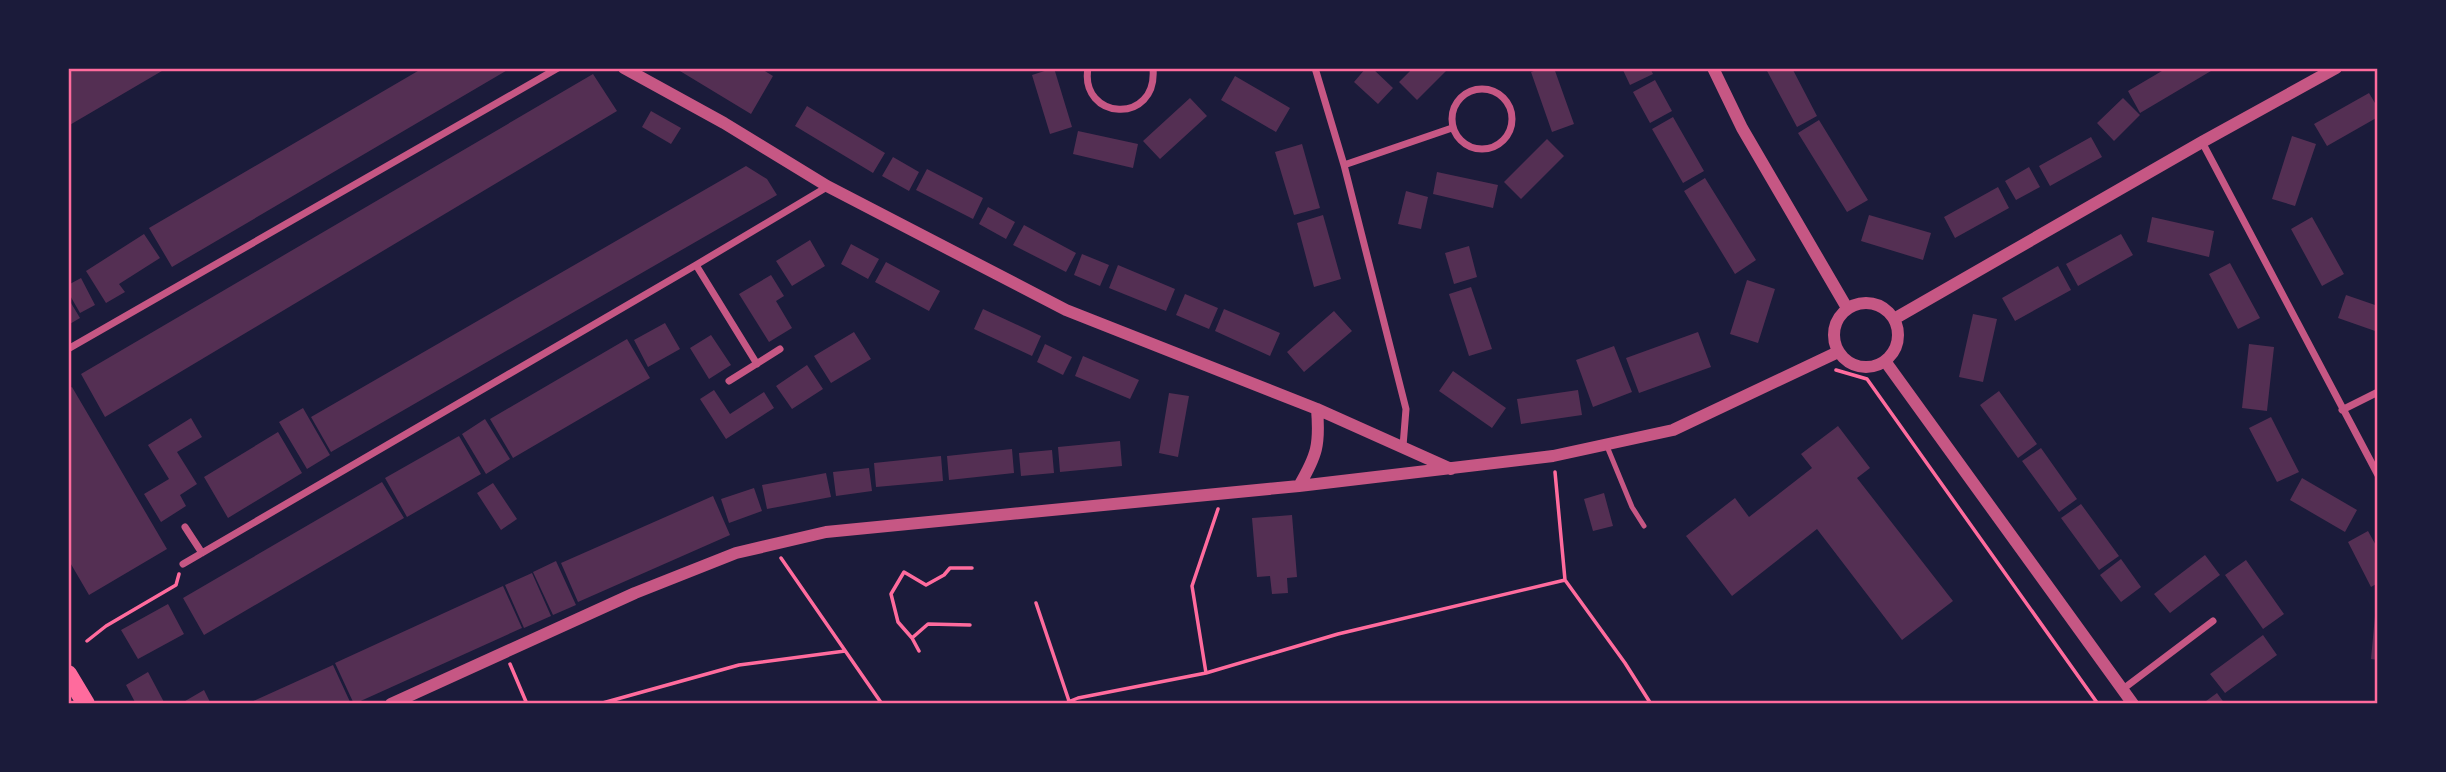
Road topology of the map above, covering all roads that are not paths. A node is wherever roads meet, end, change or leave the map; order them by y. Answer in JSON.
{"nodes":[{"id":1,"x":558,"y":68,"type":"edge"},
{"id":2,"x":624,"y":68,"type":"edge"},
{"id":3,"x":1088,"y":68,"type":"edge"},
{"id":4,"x":1153,"y":68,"type":"edge"},
{"id":5,"x":1315,"y":68,"type":"edge"},
{"id":6,"x":1713,"y":68,"type":"edge"},
{"id":7,"x":2336,"y":68,"type":"edge"},
{"id":8,"x":1452,"y":128,"type":"junction"},
{"id":9,"x":2202,"y":142,"type":"junction"},
{"id":10,"x":1344,"y":165,"type":"junction"},
{"id":11,"x":827,"y":186,"type":"junction"},
{"id":12,"x":696,"y":265,"type":"junction"},
{"id":13,"x":1847,"y":308,"type":"junction"},
{"id":14,"x":1894,"y":319,"type":"junction"},
{"id":15,"x":68,"y":349,"type":"edge"},
{"id":16,"x":780,"y":349,"type":"dead end"},
{"id":17,"x":1838,"y":352,"type":"junction"},
{"id":18,"x":1885,"y":361,"type":"junction"},
{"id":19,"x":757,"y":364,"type":"junction"},
{"id":20,"x":729,"y":381,"type":"dead end"},
{"id":21,"x":2378,"y":392,"type":"edge"},
{"id":22,"x":1317,"y":409,"type":"junction"},
{"id":23,"x":2343,"y":410,"type":"junction"},
{"id":24,"x":1606,"y":444,"type":"junction"},
{"id":25,"x":1403,"y":446,"type":"junction"},
{"id":26,"x":1451,"y":469,"type":"junction"},
{"id":27,"x":2378,"y":475,"type":"edge"},
{"id":28,"x":1299,"y":486,"type":"junction"},
{"id":29,"x":1644,"y":526,"type":"dead end"},
{"id":30,"x":185,"y":527,"type":"dead end"},
{"id":31,"x":202,"y":553,"type":"junction"},
{"id":32,"x":183,"y":564,"type":"road end"},
{"id":33,"x":2213,"y":621,"type":"dead end"},
{"id":34,"x":68,"y":674,"type":"edge"},
{"id":35,"x":2123,"y":689,"type":"junction"},
{"id":36,"x":86,"y":704,"type":"edge"},
{"id":37,"x":391,"y":704,"type":"edge"},
{"id":38,"x":2133,"y":704,"type":"edge"}],
"edges":[{"from":1,"to":15,"type":"street"},
{"from":2,"to":11,"type":"street"},
{"from":3,"to":4,"type":"street"},
{"from":5,"to":10,"type":"street"},
{"from":6,"to":13,"type":"street"},
{"from":7,"to":9,"type":"street"},
{"from":8,"to":8,"type":"street"},
{"from":8,"to":10,"type":"street"},
{"from":9,"to":14,"type":"street"},
{"from":9,"to":23,"type":"street"},
{"from":10,"to":25,"type":"street"},
{"from":11,"to":12,"type":"street"},
{"from":11,"to":22,"type":"street"},
{"from":12,"to":19,"type":"street"},
{"from":12,"to":31,"type":"street"},
{"from":13,"to":14,"type":"street"},
{"from":13,"to":17,"type":"street"},
{"from":14,"to":18,"type":"street"},
{"from":16,"to":19,"type":"street"},
{"from":17,"to":18,"type":"street"},
{"from":17,"to":24,"type":"street"},
{"from":18,"to":35,"type":"street"},
{"from":19,"to":20,"type":"street"},
{"from":21,"to":23,"type":"street"},
{"from":22,"to":25,"type":"street"},
{"from":22,"to":28,"type":"street"},
{"from":23,"to":27,"type":"street"},
{"from":24,"to":26,"type":"street"},
{"from":24,"to":29,"type":"lane"},
{"from":25,"to":26,"type":"street"},
{"from":26,"to":28,"type":"street"},
{"from":28,"to":37,"type":"street"},
{"from":30,"to":31,"type":"street"},
{"from":31,"to":32,"type":"street"},
{"from":33,"to":35,"type":"street"},
{"from":34,"to":36,"type":"highway"},
{"from":35,"to":38,"type":"street"}]}
